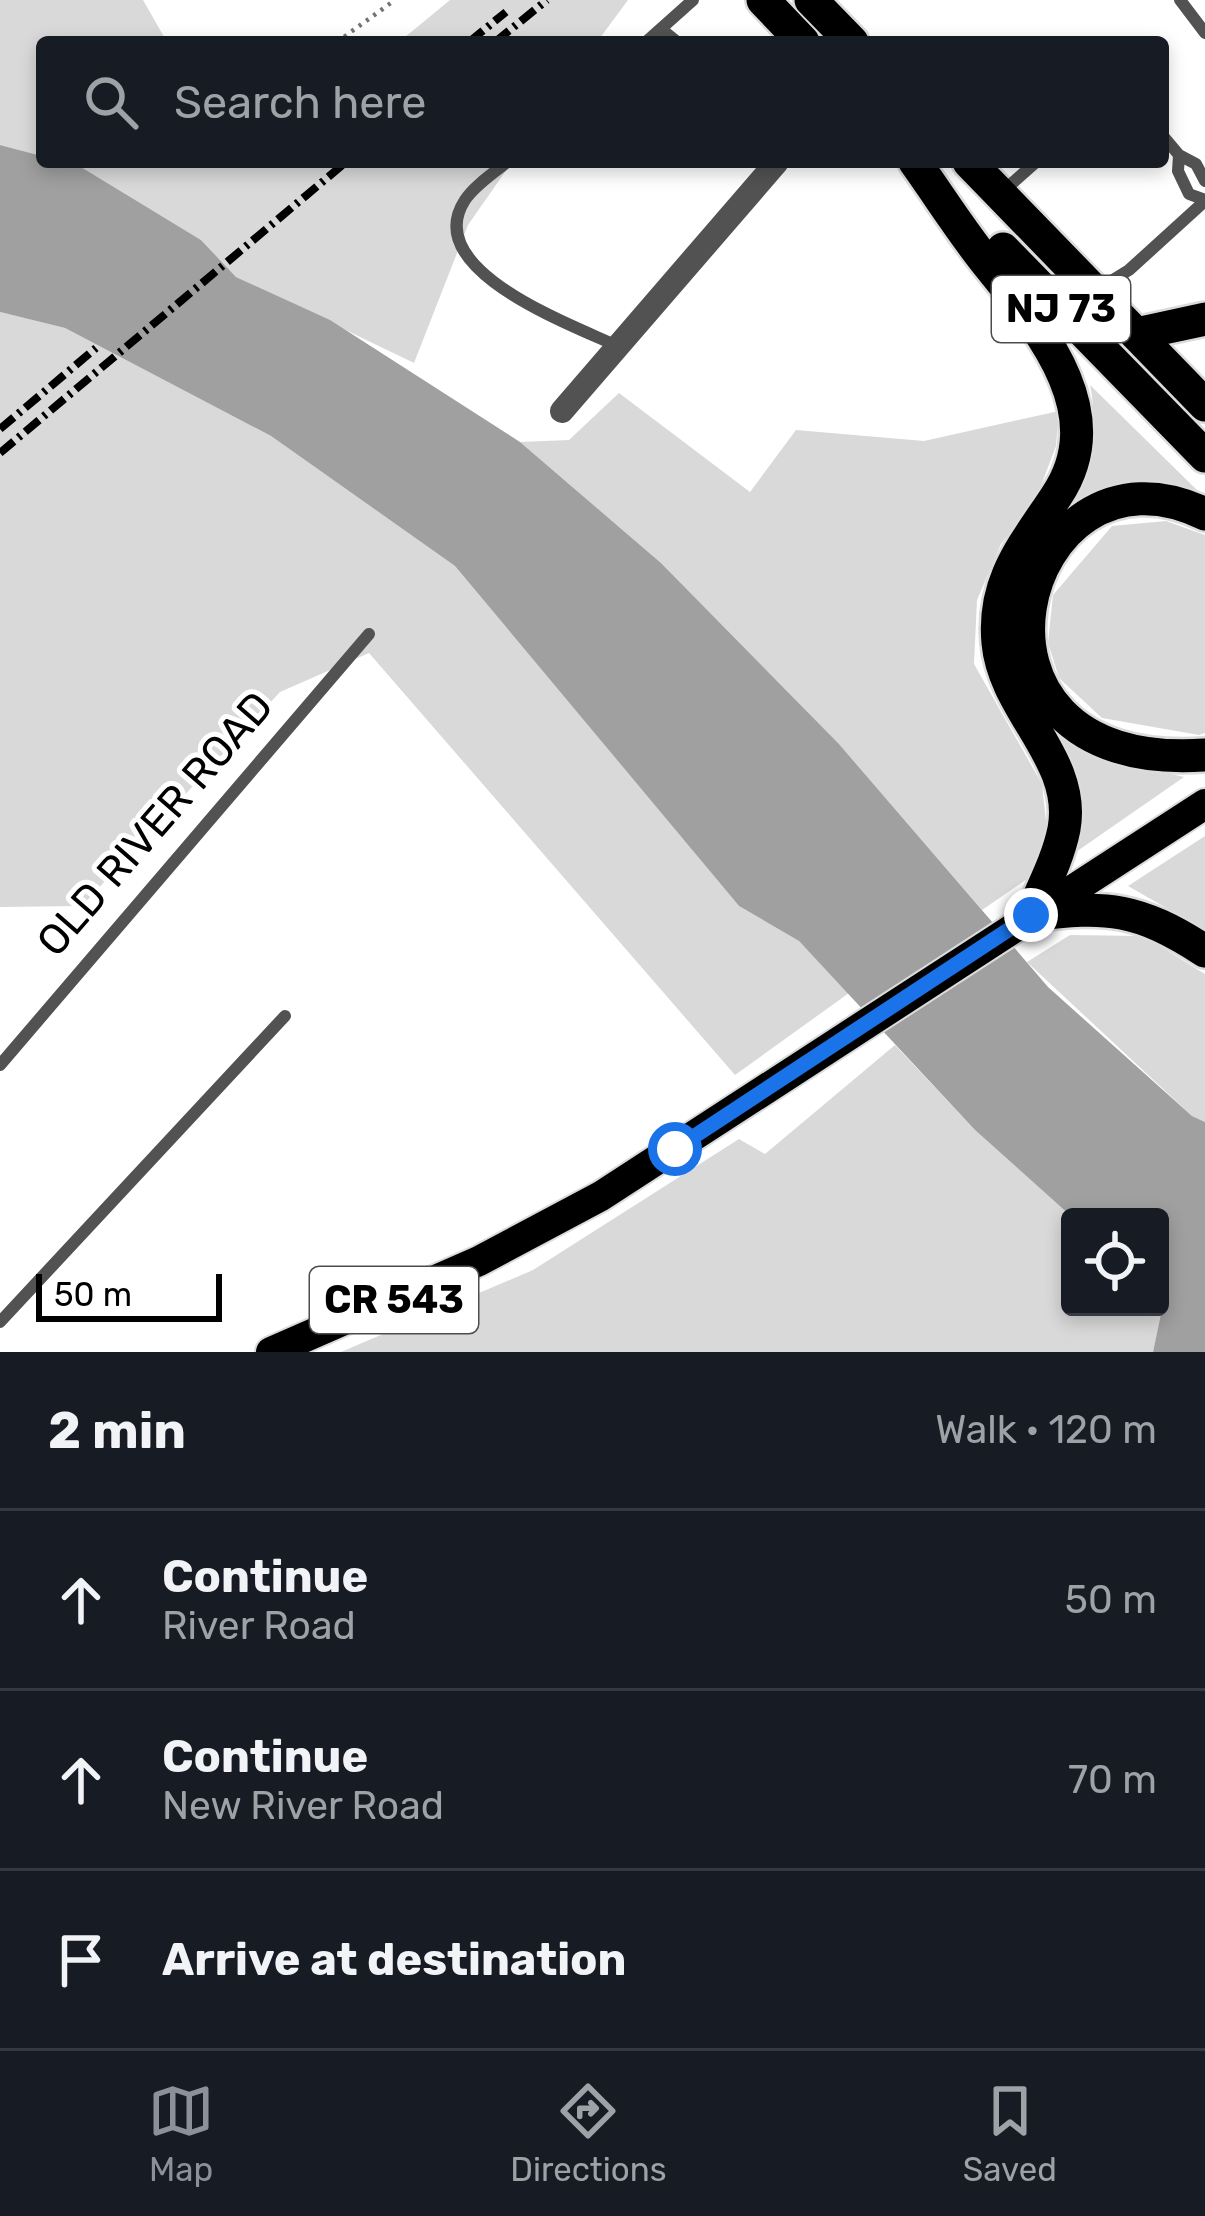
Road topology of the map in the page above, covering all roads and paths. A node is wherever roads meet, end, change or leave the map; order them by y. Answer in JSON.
{"nodes":[{"id":1,"x":395,"y":0,"type":"edge"},
{"id":2,"x":693,"y":0,"type":"edge"},
{"id":3,"x":763,"y":0,"type":"edge"},
{"id":4,"x":812,"y":0,"type":"edge"},
{"id":5,"x":1180,"y":0,"type":"edge"},
{"id":6,"x":661,"y":29,"type":"junction"},
{"id":7,"x":1205,"y":33,"type":"edge"},
{"id":8,"x":345,"y":36,"type":"edge"},
{"id":9,"x":653,"y":36,"type":"edge"},
{"id":10,"x":670,"y":36,"type":"edge"},
{"id":11,"x":797,"y":36,"type":"edge"},
{"id":12,"x":846,"y":36,"type":"edge"},
{"id":13,"x":1169,"y":143,"type":"edge"},
{"id":14,"x":1179,"y":155,"type":"junction"},
{"id":15,"x":501,"y":168,"type":"edge"},
{"id":16,"x":770,"y":168,"type":"edge"},
{"id":17,"x":921,"y":168,"type":"edge"},
{"id":18,"x":923,"y":168,"type":"edge"},
{"id":19,"x":975,"y":168,"type":"edge"},
{"id":20,"x":1029,"y":168,"type":"edge"},
{"id":21,"x":1205,"y":181,"type":"edge"},
{"id":22,"x":1000,"y":194,"type":"junction"},
{"id":23,"x":1205,"y":200,"type":"edge"},
{"id":24,"x":1094,"y":291,"type":"junction"},
{"id":25,"x":1205,"y":319,"type":"edge"},
{"id":26,"x":1136,"y":334,"type":"junction"},
{"id":27,"x":618,"y":346,"type":"junction"},
{"id":28,"x":1205,"y":405,"type":"edge"},
{"id":29,"x":562,"y":411,"type":"dead end"},
{"id":30,"x":1205,"y":456,"type":"edge"},
{"id":31,"x":1205,"y":514,"type":"edge"},
{"id":32,"x":370,"y":634,"type":"dead end"},
{"id":33,"x":1205,"y":755,"type":"edge"},
{"id":34,"x":1205,"y":804,"type":"edge"},
{"id":35,"x":1031,"y":915,"type":"junction"},
{"id":36,"x":1205,"y":951,"type":"edge"},
{"id":37,"x":285,"y":1016,"type":"dead end"},
{"id":38,"x":0,"y":1065,"type":"edge"},
{"id":39,"x":0,"y":1322,"type":"edge"},
{"id":40,"x":272,"y":1352,"type":"edge"}],
"edges":[{"from":1,"to":8,"type":"path"},
{"from":2,"to":6,"type":"lane"},
{"from":3,"to":11,"type":"highway"},
{"from":4,"to":12,"type":"highway"},
{"from":5,"to":7,"type":"lane"},
{"from":6,"to":9,"type":"lane"},
{"from":6,"to":10,"type":"lane"},
{"from":13,"to":14,"type":"lane"},
{"from":14,"to":21,"type":"lane"},
{"from":14,"to":23,"type":"lane"},
{"from":15,"to":27,"type":"lane"},
{"from":16,"to":27,"type":"street"},
{"from":17,"to":35,"type":"highway"},
{"from":18,"to":30,"type":"highway","number":"NJ 73"},
{"from":19,"to":22,"type":"highway","number":"NJ 73"},
{"from":20,"to":22,"type":"lane"},
{"from":22,"to":24,"type":"highway","number":"NJ 73"},
{"from":23,"to":24,"type":"lane"},
{"from":24,"to":26,"type":"highway","number":"NJ 73"},
{"from":25,"to":26,"type":"highway"},
{"from":26,"to":28,"type":"highway","number":"NJ 73"},
{"from":27,"to":29,"type":"street"},
{"from":31,"to":33,"type":"highway"},
{"from":32,"to":38,"type":"lane","name":"OLD RIVER ROAD"},
{"from":34,"to":35,"type":"main road","number":"CR 543"},
{"from":35,"to":36,"type":"highway"},
{"from":35,"to":40,"type":"main road","number":"CR 543"},
{"from":37,"to":39,"type":"lane"}]}
